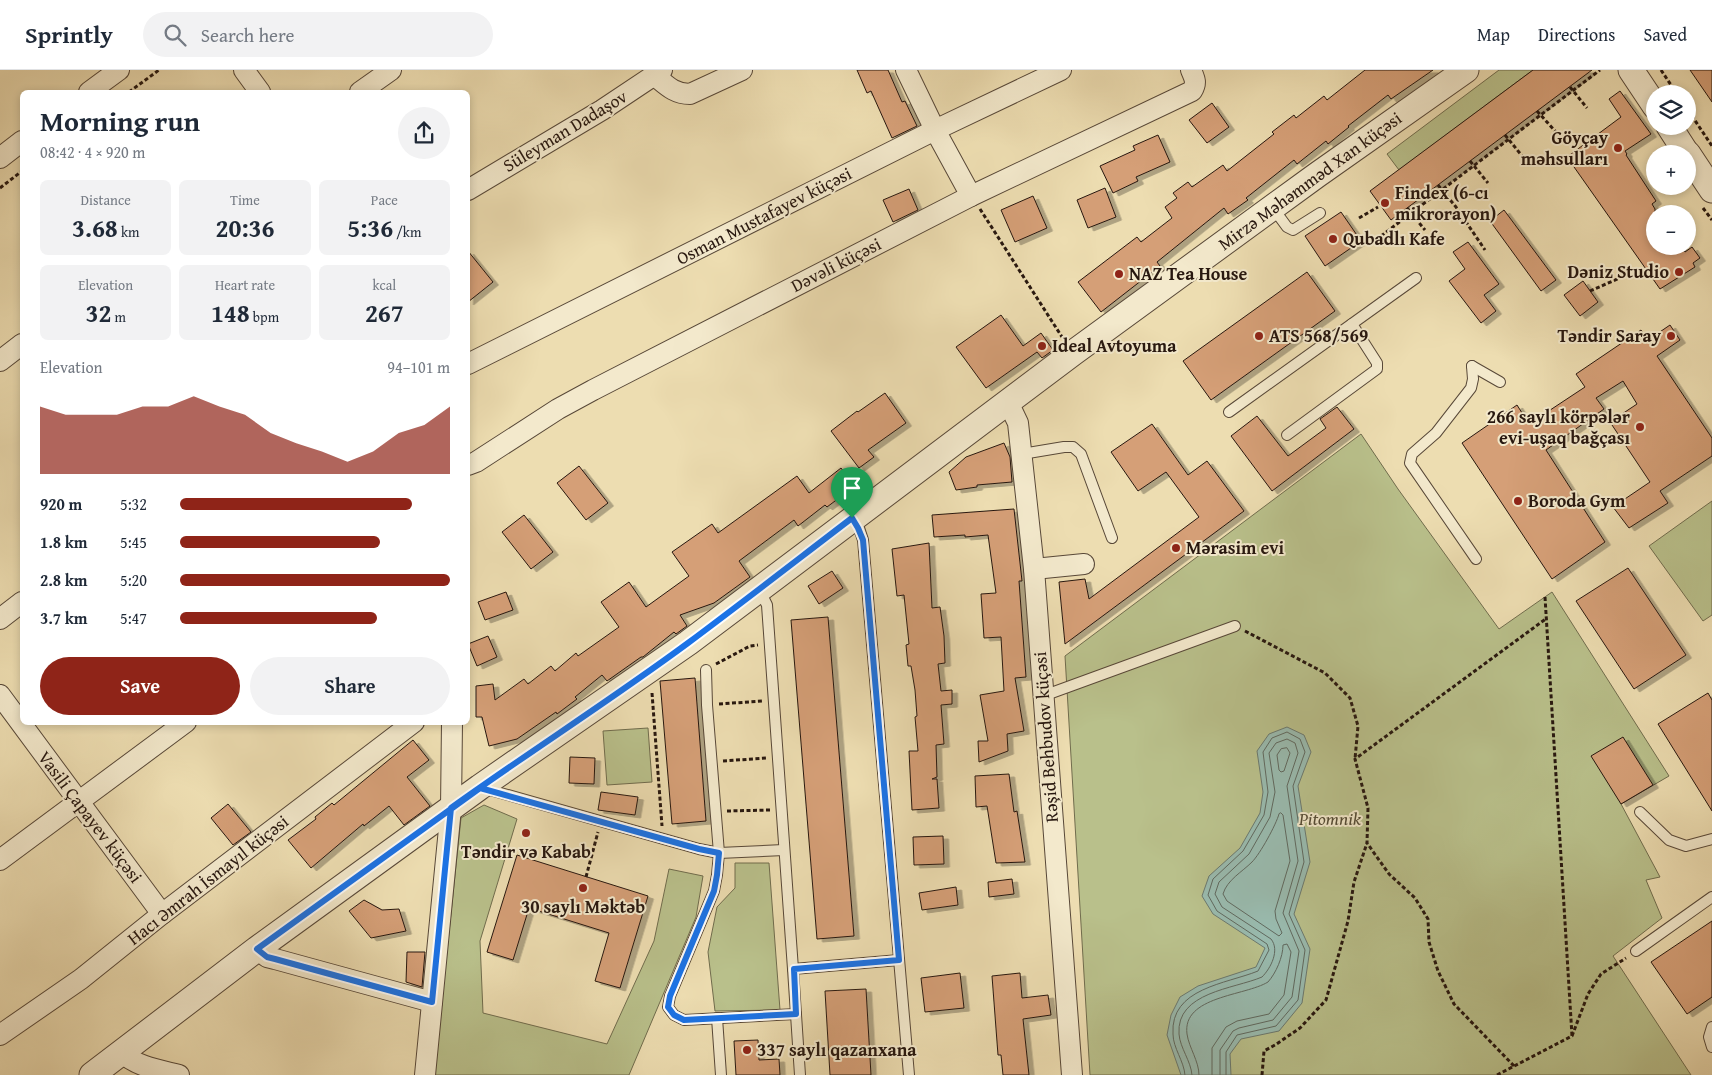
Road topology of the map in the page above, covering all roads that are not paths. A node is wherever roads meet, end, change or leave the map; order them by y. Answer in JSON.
{"nodes":[{"id":1,"x":119,"y":70,"type":"edge"},
{"id":2,"x":244,"y":70,"type":"edge"},
{"id":3,"x":390,"y":70,"type":"edge"},
{"id":4,"x":742,"y":70,"type":"edge"},
{"id":5,"x":906,"y":70,"type":"edge"},
{"id":6,"x":1061,"y":70,"type":"edge"},
{"id":7,"x":1191,"y":70,"type":"edge"},
{"id":8,"x":1466,"y":70,"type":"edge"},
{"id":9,"x":1631,"y":70,"type":"edge"},
{"id":10,"x":658,"y":73,"type":"edge"},
{"id":11,"x":92,"y":90,"type":"edge"},
{"id":12,"x":259,"y":90,"type":"edge"},
{"id":13,"x":363,"y":90,"type":"edge"},
{"id":14,"x":1646,"y":92,"type":"edge"},
{"id":15,"x":935,"y":130,"type":"junction"},
{"id":16,"x":20,"y":143,"type":"edge"},
{"id":17,"x":0,"y":158,"type":"edge"},
{"id":18,"x":1696,"y":167,"type":"edge"},
{"id":19,"x":470,"y":189,"type":"edge"},
{"id":20,"x":1712,"y":190,"type":"edge"},
{"id":21,"x":971,"y":196,"type":"junction"},
{"id":22,"x":1273,"y":208,"type":"junction"},
{"id":23,"x":1320,"y":213,"type":"dead end"},
{"id":24,"x":1416,"y":278,"type":"dead end"},
{"id":25,"x":1352,"y":324,"type":"junction"},
{"id":26,"x":20,"y":346,"type":"edge"},
{"id":27,"x":0,"y":361,"type":"edge"},
{"id":28,"x":470,"y":363,"type":"edge"},
{"id":29,"x":1500,"y":382,"type":"dead end"},
{"id":30,"x":1008,"y":402,"type":"junction"},
{"id":31,"x":1229,"y":412,"type":"dead end"},
{"id":32,"x":1287,"y":436,"type":"dead end"},
{"id":33,"x":1022,"y":454,"type":"junction"},
{"id":34,"x":470,"y":464,"type":"edge"},
{"id":35,"x":852,"y":518,"type":"junction"},
{"id":36,"x":1112,"y":538,"type":"dead end"},
{"id":37,"x":1476,"y":558,"type":"dead end"},
{"id":38,"x":1084,"y":564,"type":"dead end"},
{"id":39,"x":1034,"y":569,"type":"junction"},
{"id":40,"x":758,"y":590,"type":"junction"},
{"id":41,"x":20,"y":604,"type":"edge"},
{"id":42,"x":0,"y":619,"type":"edge"},
{"id":43,"x":1235,"y":626,"type":"road end"},
{"id":44,"x":706,"y":670,"type":"road end"},
{"id":45,"x":0,"y":696,"type":"edge"},
{"id":46,"x":1043,"y":696,"type":"junction"},
{"id":47,"x":20,"y":723,"type":"edge"},
{"id":48,"x":21,"y":725,"type":"edge"},
{"id":49,"x":182,"y":725,"type":"edge"},
{"id":50,"x":410,"y":725,"type":"edge"},
{"id":51,"x":452,"y":725,"type":"edge"},
{"id":52,"x":480,"y":788,"type":"junction"},
{"id":53,"x":78,"y":802,"type":"junction"},
{"id":54,"x":451,"y":808,"type":"junction"},
{"id":55,"x":1640,"y":812,"type":"dead end"},
{"id":56,"x":1712,"y":839,"type":"edge"},
{"id":57,"x":784,"y":850,"type":"junction"},
{"id":58,"x":719,"y":853,"type":"junction"},
{"id":59,"x":0,"y":860,"type":"edge"},
{"id":60,"x":1712,"y":897,"type":"edge"},
{"id":61,"x":162,"y":914,"type":"junction"},
{"id":62,"x":257,"y":949,"type":"junction"},
{"id":63,"x":1636,"y":951,"type":"road end"},
{"id":64,"x":899,"y":960,"type":"junction"},
{"id":65,"x":794,"y":969,"type":"junction"},
{"id":66,"x":432,"y":1002,"type":"junction"},
{"id":67,"x":796,"y":1014,"type":"junction"},
{"id":68,"x":717,"y":1018,"type":"junction"},
{"id":69,"x":1712,"y":1027,"type":"edge"},
{"id":70,"x":0,"y":1035,"type":"edge"},
{"id":71,"x":1712,"y":1047,"type":"edge"},
{"id":72,"x":122,"y":1052,"type":"junction"},
{"id":73,"x":92,"y":1075,"type":"edge"},
{"id":74,"x":179,"y":1075,"type":"edge"},
{"id":75,"x":425,"y":1075,"type":"edge"},
{"id":76,"x":721,"y":1075,"type":"edge"},
{"id":77,"x":800,"y":1075,"type":"edge"},
{"id":78,"x":908,"y":1075,"type":"edge"},
{"id":79,"x":1072,"y":1075,"type":"edge"}],
"edges":[{"from":1,"to":11,"type":"street"},
{"from":2,"to":12,"type":"street"},
{"from":3,"to":13,"type":"street"},
{"from":4,"to":10,"type":"street"},
{"from":5,"to":15,"type":"street"},
{"from":6,"to":15,"type":"street","name":"Osman Mustafayev küçəsi"},
{"from":7,"to":21,"type":"street","name":"Dəvəli küçəsi"},
{"from":8,"to":22,"type":"street","name":"Mirzə Məhəmməd Xan küçəsi"},
{"from":9,"to":14,"type":"street"},
{"from":10,"to":19,"type":"street","name":"Süleyman Dadaşov"},
{"from":15,"to":21,"type":"street"},
{"from":15,"to":28,"type":"street","name":"Osman Mustafayev küçəsi"},
{"from":16,"to":17,"type":"street"},
{"from":18,"to":20,"type":"street"},
{"from":21,"to":34,"type":"street","name":"Dəvəli küçəsi"},
{"from":22,"to":23,"type":"lane"},
{"from":22,"to":30,"type":"street","name":"Mirzə Məhəmməd Xan küçəsi"},
{"from":24,"to":25,"type":"lane"},
{"from":25,"to":31,"type":"lane"},
{"from":25,"to":32,"type":"lane"},
{"from":26,"to":27,"type":"street"},
{"from":29,"to":37,"type":"lane"},
{"from":30,"to":33,"type":"street","name":"Rəşid Behbudov küçəsi"},
{"from":30,"to":35,"type":"street","name":"Mirzə Məhəmməd Xan küçəsi"},
{"from":33,"to":36,"type":"lane"},
{"from":33,"to":39,"type":"street","name":"Rəşid Behbudov küçəsi"},
{"from":35,"to":40,"type":"street","name":"Mirzə Məhəmməd Xan küçəsi"},
{"from":35,"to":64,"type":"lane"},
{"from":38,"to":39,"type":"street"},
{"from":39,"to":46,"type":"street","name":"Rəşid Behbudov küçəsi"},
{"from":40,"to":52,"type":"street","name":"Mirzə Məhəmməd Xan küçəsi"},
{"from":40,"to":57,"type":"lane"},
{"from":41,"to":42,"type":"street"},
{"from":43,"to":46,"type":"lane"},
{"from":44,"to":58,"type":"lane"},
{"from":45,"to":47,"type":"street","name":"Vasili Çapayev küçəsi"},
{"from":46,"to":79,"type":"street","name":"Rəşid Behbudov küçəsi"},
{"from":48,"to":53,"type":"street","name":"Vasili Çapayev küçəsi"},
{"from":49,"to":53,"type":"street"},
{"from":50,"to":61,"type":"street","name":"Hacı Əmrah İsmayıl küçəsi"},
{"from":51,"to":54,"type":"street"},
{"from":52,"to":54,"type":"street","name":"Mirzə Məhəmməd Xan küçəsi"},
{"from":52,"to":58,"type":"lane"},
{"from":53,"to":59,"type":"street"},
{"from":53,"to":61,"type":"street","name":"Vasili Çapayev küçəsi"},
{"from":54,"to":62,"type":"street","name":"Mirzə Məhəmməd Xan küçəsi"},
{"from":54,"to":66,"type":"street"},
{"from":55,"to":56,"type":"lane"},
{"from":57,"to":58,"type":"lane"},
{"from":57,"to":65,"type":"lane"},
{"from":58,"to":68,"type":"lane"},
{"from":60,"to":63,"type":"lane"},
{"from":61,"to":70,"type":"street","name":"Hacı Əmrah İsmayıl küçəsi"},
{"from":62,"to":66,"type":"street"},
{"from":62,"to":72,"type":"street","name":"Mirzə Məhəmməd Xan küçəsi"},
{"from":64,"to":65,"type":"lane"},
{"from":64,"to":78,"type":"lane"},
{"from":65,"to":67,"type":"lane"},
{"from":66,"to":75,"type":"street"},
{"from":67,"to":68,"type":"lane"},
{"from":67,"to":77,"type":"lane"},
{"from":68,"to":76,"type":"lane"},
{"from":69,"to":71,"type":"lane"},
{"from":72,"to":73,"type":"street","name":"Mirzə Məhəmməd Xan küçəsi"},
{"from":72,"to":74,"type":"street"}]}
